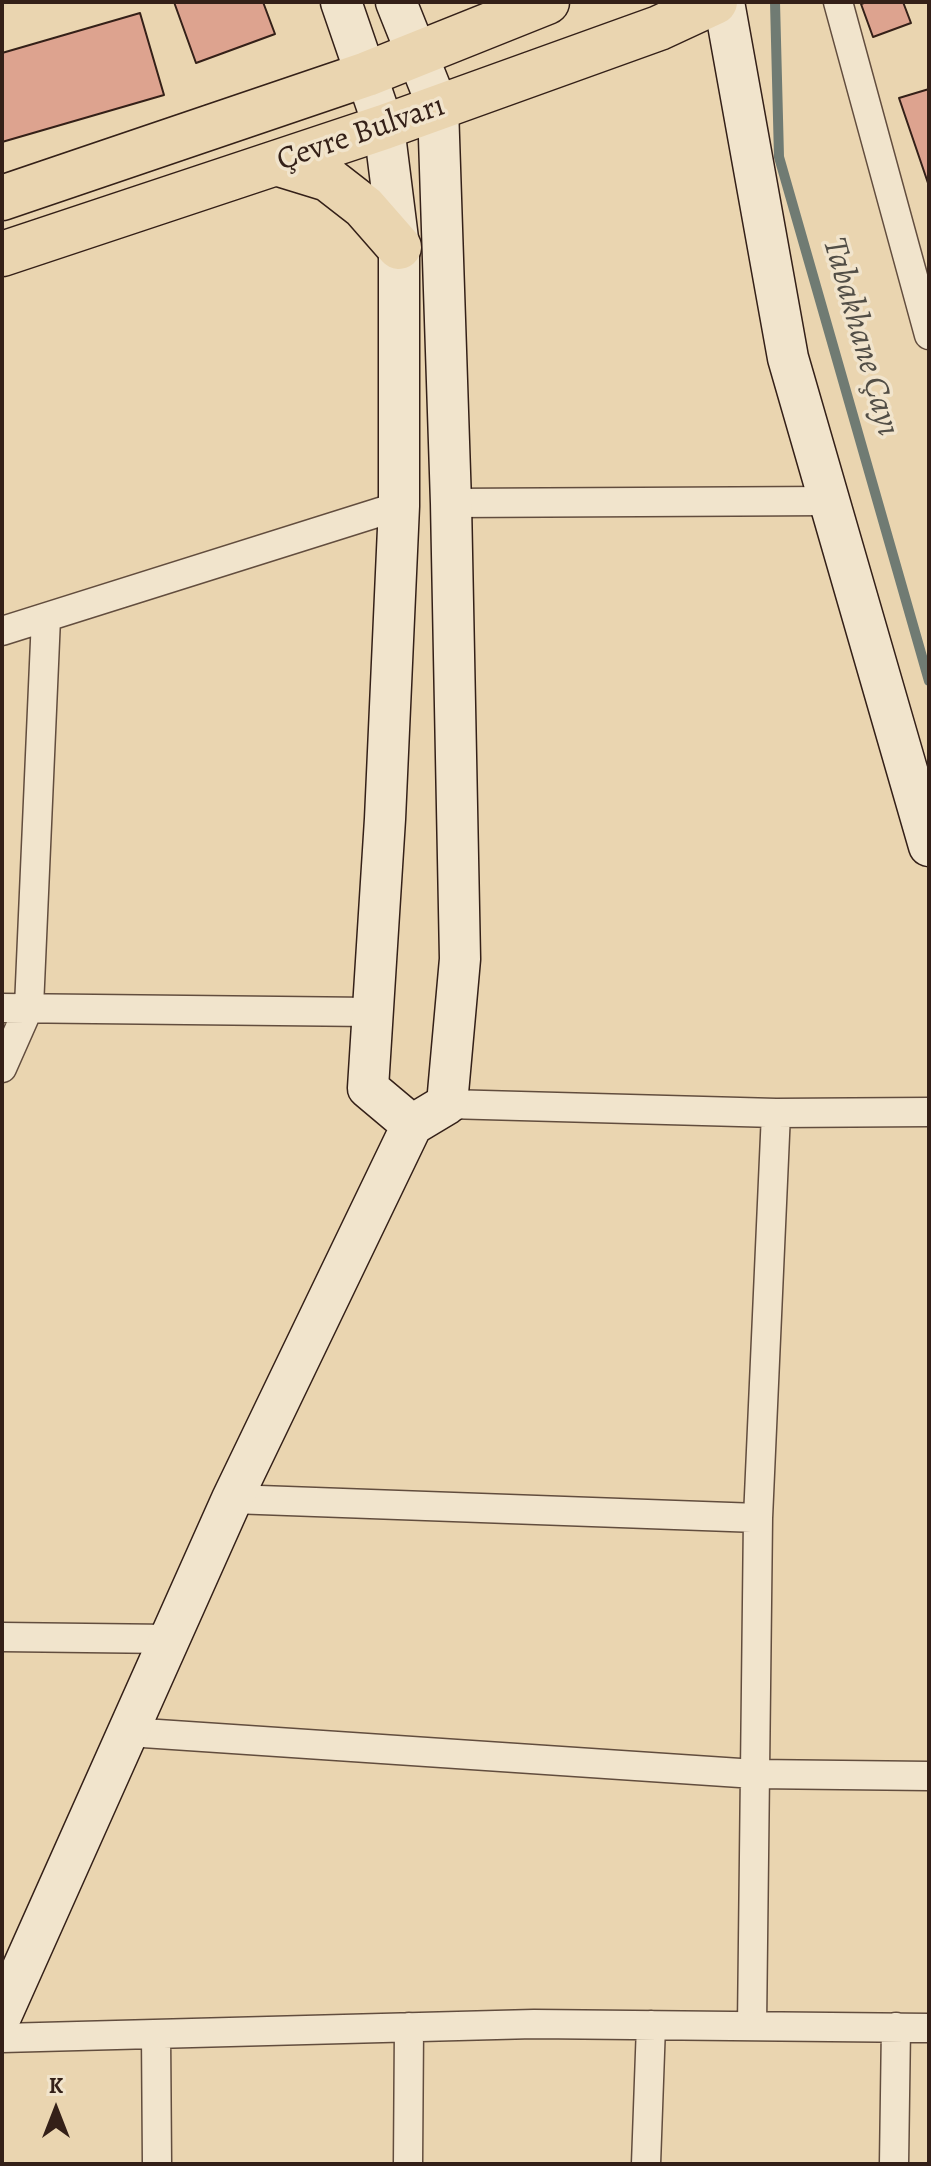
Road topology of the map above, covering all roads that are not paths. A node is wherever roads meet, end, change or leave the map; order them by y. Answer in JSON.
{"nodes":[{"id":1,"x":341,"y":2,"type":"edge"},
{"id":2,"x":396,"y":2,"type":"edge"},
{"id":3,"x":547,"y":2,"type":"edge"},
{"id":4,"x":715,"y":2,"type":"edge"},
{"id":5,"x":724,"y":2,"type":"edge"},
{"id":6,"x":838,"y":2,"type":"edge"},
{"id":7,"x":416,"y":56,"type":"junction"},
{"id":8,"x":367,"y":74,"type":"junction"},
{"id":9,"x":438,"y":107,"type":"junction"},
{"id":10,"x":384,"y":127,"type":"junction"},
{"id":11,"x":276,"y":163,"type":"junction"},
{"id":12,"x":2,"y":198,"type":"edge"},
{"id":13,"x":399,"y":247,"type":"junction"},
{"id":14,"x":2,"y":254,"type":"edge"},
{"id":15,"x":929,"y":335,"type":"edge"},
{"id":16,"x":830,"y":501,"type":"junction"},
{"id":17,"x":451,"y":503,"type":"junction"},
{"id":18,"x":399,"y":506,"type":"junction"},
{"id":19,"x":46,"y":618,"type":"junction"},
{"id":20,"x":2,"y":631,"type":"edge"},
{"id":21,"x":929,"y":846,"type":"edge"},
{"id":22,"x":15,"y":1008,"type":"edge"},
{"id":23,"x":371,"y":1012,"type":"junction"},
{"id":24,"x":2,"y":1068,"type":"edge"},
{"id":25,"x":447,"y":1104,"type":"junction"},
{"id":26,"x":929,"y":1112,"type":"edge"},
{"id":27,"x":776,"y":1113,"type":"junction"},
{"id":28,"x":412,"y":1125,"type":"junction"},
{"id":29,"x":232,"y":1499,"type":"junction"},
{"id":30,"x":758,"y":1518,"type":"junction"},
{"id":31,"x":2,"y":1637,"type":"edge"},
{"id":32,"x":170,"y":1639,"type":"junction"},
{"id":33,"x":128,"y":1732,"type":"junction"},
{"id":34,"x":755,"y":1774,"type":"junction"},
{"id":35,"x":929,"y":1776,"type":"edge"},
{"id":36,"x":2,"y":2014,"type":"edge"},
{"id":37,"x":651,"y":2025,"type":"junction"},
{"id":38,"x":752,"y":2026,"type":"junction"},
{"id":39,"x":409,"y":2027,"type":"junction"},
{"id":40,"x":896,"y":2027,"type":"junction"},
{"id":41,"x":929,"y":2028,"type":"edge"},
{"id":42,"x":156,"y":2034,"type":"junction"},
{"id":43,"x":2,"y":2038,"type":"edge"},
{"id":44,"x":157,"y":2164,"type":"edge"},
{"id":45,"x":408,"y":2164,"type":"edge"},
{"id":46,"x":646,"y":2164,"type":"edge"},
{"id":47,"x":894,"y":2164,"type":"edge"}],
"edges":[{"from":1,"to":8,"type":"street"},
{"from":2,"to":7,"type":"street"},
{"from":3,"to":7,"type":"main road","name":"Çevre Bulvarı"},
{"from":4,"to":9,"type":"main road","name":"Çevre Bulvarı"},
{"from":5,"to":16,"type":"street"},
{"from":6,"to":15,"type":"street"},
{"from":7,"to":8,"type":"main road","name":"Çevre Bulvarı"},
{"from":7,"to":9,"type":"street"},
{"from":8,"to":10,"type":"street"},
{"from":8,"to":12,"type":"main road","name":"Çevre Bulvarı"},
{"from":9,"to":10,"type":"main road","name":"Çevre Bulvarı"},
{"from":9,"to":17,"type":"street"},
{"from":10,"to":11,"type":"main road","name":"Çevre Bulvarı"},
{"from":10,"to":13,"type":"street"},
{"from":11,"to":13,"type":"main road"},
{"from":11,"to":14,"type":"main road","name":"Çevre Bulvarı"},
{"from":13,"to":18,"type":"street"},
{"from":16,"to":17,"type":"street"},
{"from":16,"to":21,"type":"street"},
{"from":17,"to":18,"type":"street"},
{"from":17,"to":25,"type":"street"},
{"from":18,"to":19,"type":"street"},
{"from":18,"to":23,"type":"street"},
{"from":19,"to":20,"type":"street"},
{"from":19,"to":22,"type":"street"},
{"from":22,"to":23,"type":"street"},
{"from":22,"to":24,"type":"street"},
{"from":23,"to":28,"type":"street"},
{"from":25,"to":27,"type":"street"},
{"from":25,"to":28,"type":"street"},
{"from":26,"to":27,"type":"street"},
{"from":27,"to":30,"type":"street"},
{"from":28,"to":29,"type":"street"},
{"from":29,"to":30,"type":"street"},
{"from":29,"to":32,"type":"street"},
{"from":30,"to":34,"type":"street"},
{"from":31,"to":32,"type":"street"},
{"from":32,"to":33,"type":"street"},
{"from":33,"to":34,"type":"street"},
{"from":33,"to":36,"type":"street"},
{"from":34,"to":35,"type":"street"},
{"from":34,"to":38,"type":"street"},
{"from":37,"to":38,"type":"street"},
{"from":37,"to":39,"type":"street"},
{"from":37,"to":46,"type":"street"},
{"from":38,"to":40,"type":"street"},
{"from":39,"to":42,"type":"street"},
{"from":39,"to":45,"type":"street"},
{"from":40,"to":41,"type":"street"},
{"from":40,"to":47,"type":"street"},
{"from":42,"to":43,"type":"street"},
{"from":42,"to":44,"type":"street"}]}
